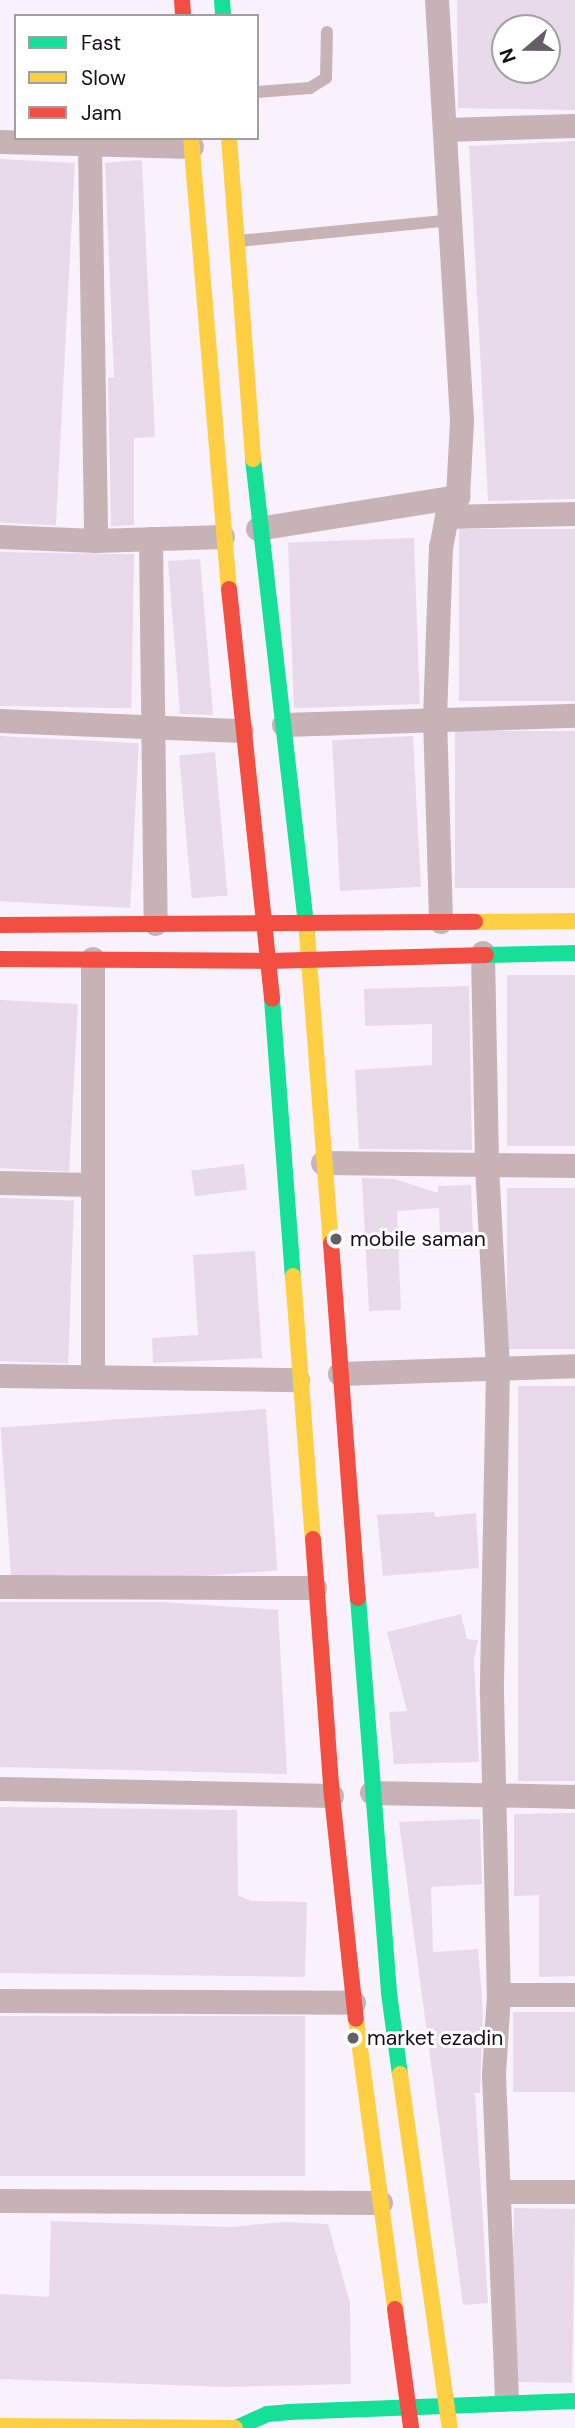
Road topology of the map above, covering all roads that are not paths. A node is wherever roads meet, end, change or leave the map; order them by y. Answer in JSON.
{"nodes":[{"id":1,"x":437,"y":0,"type":"edge"},
{"id":2,"x":327,"y":32,"type":"dead end"},
{"id":3,"x":259,"y":92,"type":"edge"},
{"id":4,"x":575,"y":127,"type":"edge"},
{"id":5,"x":446,"y":130,"type":"junction"},
{"id":6,"x":229,"y":140,"type":"edge"},
{"id":7,"x":0,"y":142,"type":"edge"},
{"id":8,"x":192,"y":143,"type":"edge"},
{"id":9,"x":90,"y":146,"type":"junction"},
{"id":10,"x":451,"y":220,"type":"junction"},
{"id":11,"x":234,"y":241,"type":"junction"},
{"id":12,"x":452,"y":507,"type":"junction"},
{"id":13,"x":575,"y":514,"type":"edge"},
{"id":14,"x":258,"y":529,"type":"junction"},
{"id":15,"x":0,"y":537,"type":"edge"},
{"id":16,"x":223,"y":537,"type":"junction"},
{"id":17,"x":151,"y":539,"type":"junction"},
{"id":18,"x":96,"y":541,"type":"junction"},
{"id":19,"x":575,"y":716,"type":"edge"},
{"id":20,"x":435,"y":717,"type":"junction"},
{"id":21,"x":0,"y":721,"type":"edge"},
{"id":22,"x":157,"y":725,"type":"junction"},
{"id":23,"x":284,"y":725,"type":"junction"},
{"id":24,"x":242,"y":731,"type":"junction"},
{"id":25,"x":575,"y":921,"type":"edge"},
{"id":26,"x":440,"y":922,"type":"junction"},
{"id":27,"x":306,"y":923,"type":"junction"},
{"id":28,"x":156,"y":924,"type":"junction"},
{"id":29,"x":266,"y":924,"type":"junction"},
{"id":30,"x":0,"y":925,"type":"edge"},
{"id":31,"x":483,"y":953,"type":"junction"},
{"id":32,"x":575,"y":953,"type":"edge"},
{"id":33,"x":308,"y":957,"type":"junction"},
{"id":34,"x":0,"y":959,"type":"edge"},
{"id":35,"x":93,"y":959,"type":"junction"},
{"id":36,"x":269,"y":961,"type":"junction"},
{"id":37,"x":323,"y":1163,"type":"junction"},
{"id":38,"x":486,"y":1166,"type":"junction"},
{"id":39,"x":575,"y":1166,"type":"edge"},
{"id":40,"x":0,"y":1183,"type":"edge"},
{"id":41,"x":91,"y":1185,"type":"junction"},
{"id":42,"x":575,"y":1366,"type":"edge"},
{"id":43,"x":498,"y":1368,"type":"junction"},
{"id":44,"x":340,"y":1374,"type":"junction"},
{"id":45,"x":0,"y":1376,"type":"edge"},
{"id":46,"x":93,"y":1377,"type":"junction"},
{"id":47,"x":298,"y":1380,"type":"junction"},
{"id":48,"x":0,"y":1587,"type":"edge"},
{"id":49,"x":315,"y":1588,"type":"junction"},
{"id":50,"x":0,"y":1789,"type":"edge"},
{"id":51,"x":372,"y":1793,"type":"junction"},
{"id":52,"x":332,"y":1796,"type":"junction"},
{"id":53,"x":493,"y":1797,"type":"junction"},
{"id":54,"x":575,"y":1797,"type":"edge"},
{"id":55,"x":499,"y":1995,"type":"junction"},
{"id":56,"x":575,"y":1995,"type":"edge"},
{"id":57,"x":0,"y":2001,"type":"edge"},
{"id":58,"x":354,"y":2003,"type":"junction"},
{"id":59,"x":502,"y":2192,"type":"junction"},
{"id":60,"x":575,"y":2192,"type":"edge"},
{"id":61,"x":0,"y":2201,"type":"edge"},
{"id":62,"x":381,"y":2203,"type":"junction"},
{"id":63,"x":431,"y":2292,"type":"junction"},
{"id":64,"x":396,"y":2335,"type":"junction"},
{"id":65,"x":507,"y":2398,"type":"junction"},
{"id":66,"x":553,"y":2401,"type":"junction"},
{"id":67,"x":575,"y":2401,"type":"edge"},
{"id":68,"x":447,"y":2404,"type":"junction"},
{"id":69,"x":408,"y":2408,"type":"junction"},
{"id":70,"x":353,"y":2410,"type":"junction"},
{"id":71,"x":0,"y":2426,"type":"edge"},
{"id":72,"x":170,"y":2428,"type":"edge"},
{"id":73,"x":235,"y":2428,"type":"edge"},
{"id":74,"x":411,"y":2428,"type":"edge"},
{"id":75,"x":450,"y":2428,"type":"edge"}],
"edges":[{"from":1,"to":5,"type":"street"},
{"from":2,"to":3,"type":"lane"},
{"from":4,"to":5,"type":"street"},
{"from":5,"to":10,"type":"street"},
{"from":6,"to":11,"type":"main road"},
{"from":7,"to":9,"type":"street"},
{"from":8,"to":9,"type":"street"},
{"from":8,"to":16,"type":"main road"},
{"from":9,"to":18,"type":"street"},
{"from":10,"to":11,"type":"lane"},
{"from":10,"to":12,"type":"street"},
{"from":11,"to":14,"type":"main road"},
{"from":12,"to":13,"type":"street"},
{"from":12,"to":14,"type":"street"},
{"from":12,"to":20,"type":"street"},
{"from":14,"to":23,"type":"main road"},
{"from":15,"to":18,"type":"street"},
{"from":16,"to":17,"type":"street"},
{"from":16,"to":24,"type":"main road"},
{"from":17,"to":18,"type":"street"},
{"from":17,"to":22,"type":"street"},
{"from":19,"to":20,"type":"street"},
{"from":20,"to":23,"type":"street"},
{"from":20,"to":26,"type":"street"},
{"from":21,"to":22,"type":"street"},
{"from":22,"to":24,"type":"street"},
{"from":22,"to":28,"type":"street"},
{"from":23,"to":27,"type":"main road"},
{"from":24,"to":29,"type":"main road"},
{"from":25,"to":26,"type":"main road"},
{"from":26,"to":27,"type":"main road"},
{"from":27,"to":29,"type":"main road"},
{"from":27,"to":33,"type":"main road"},
{"from":28,"to":29,"type":"main road"},
{"from":28,"to":30,"type":"main road"},
{"from":29,"to":36,"type":"main road"},
{"from":31,"to":32,"type":"main road"},
{"from":31,"to":33,"type":"main road"},
{"from":31,"to":38,"type":"street"},
{"from":33,"to":36,"type":"main road"},
{"from":33,"to":37,"type":"main road"},
{"from":34,"to":35,"type":"main road"},
{"from":35,"to":36,"type":"main road"},
{"from":35,"to":41,"type":"street"},
{"from":36,"to":47,"type":"main road"},
{"from":37,"to":38,"type":"street"},
{"from":37,"to":44,"type":"main road"},
{"from":38,"to":39,"type":"street"},
{"from":38,"to":43,"type":"street"},
{"from":40,"to":41,"type":"street"},
{"from":41,"to":46,"type":"street"},
{"from":42,"to":43,"type":"street"},
{"from":43,"to":44,"type":"street"},
{"from":43,"to":53,"type":"street"},
{"from":44,"to":51,"type":"main road"},
{"from":45,"to":46,"type":"street"},
{"from":46,"to":47,"type":"street"},
{"from":47,"to":49,"type":"main road"},
{"from":48,"to":49,"type":"street"},
{"from":49,"to":52,"type":"main road"},
{"from":50,"to":52,"type":"street"},
{"from":51,"to":53,"type":"street"},
{"from":51,"to":63,"type":"main road"},
{"from":52,"to":58,"type":"main road"},
{"from":53,"to":54,"type":"street"},
{"from":53,"to":55,"type":"street"},
{"from":55,"to":56,"type":"street"},
{"from":55,"to":59,"type":"street"},
{"from":57,"to":58,"type":"street"},
{"from":58,"to":62,"type":"main road"},
{"from":59,"to":60,"type":"street"},
{"from":59,"to":65,"type":"street"},
{"from":61,"to":62,"type":"street"},
{"from":62,"to":64,"type":"main road"},
{"from":63,"to":65,"type":"main road"},
{"from":63,"to":68,"type":"main road"},
{"from":64,"to":69,"type":"main road"},
{"from":64,"to":70,"type":"main road"},
{"from":65,"to":66,"type":"main road"},
{"from":66,"to":67,"type":"main road"},
{"from":66,"to":68,"type":"main road"},
{"from":68,"to":69,"type":"main road"},
{"from":68,"to":75,"type":"main road"},
{"from":69,"to":70,"type":"main road"},
{"from":69,"to":74,"type":"main road"},
{"from":70,"to":73,"type":"main road"},
{"from":71,"to":72,"type":"main road"},
{"from":72,"to":73,"type":"main road"}]}
